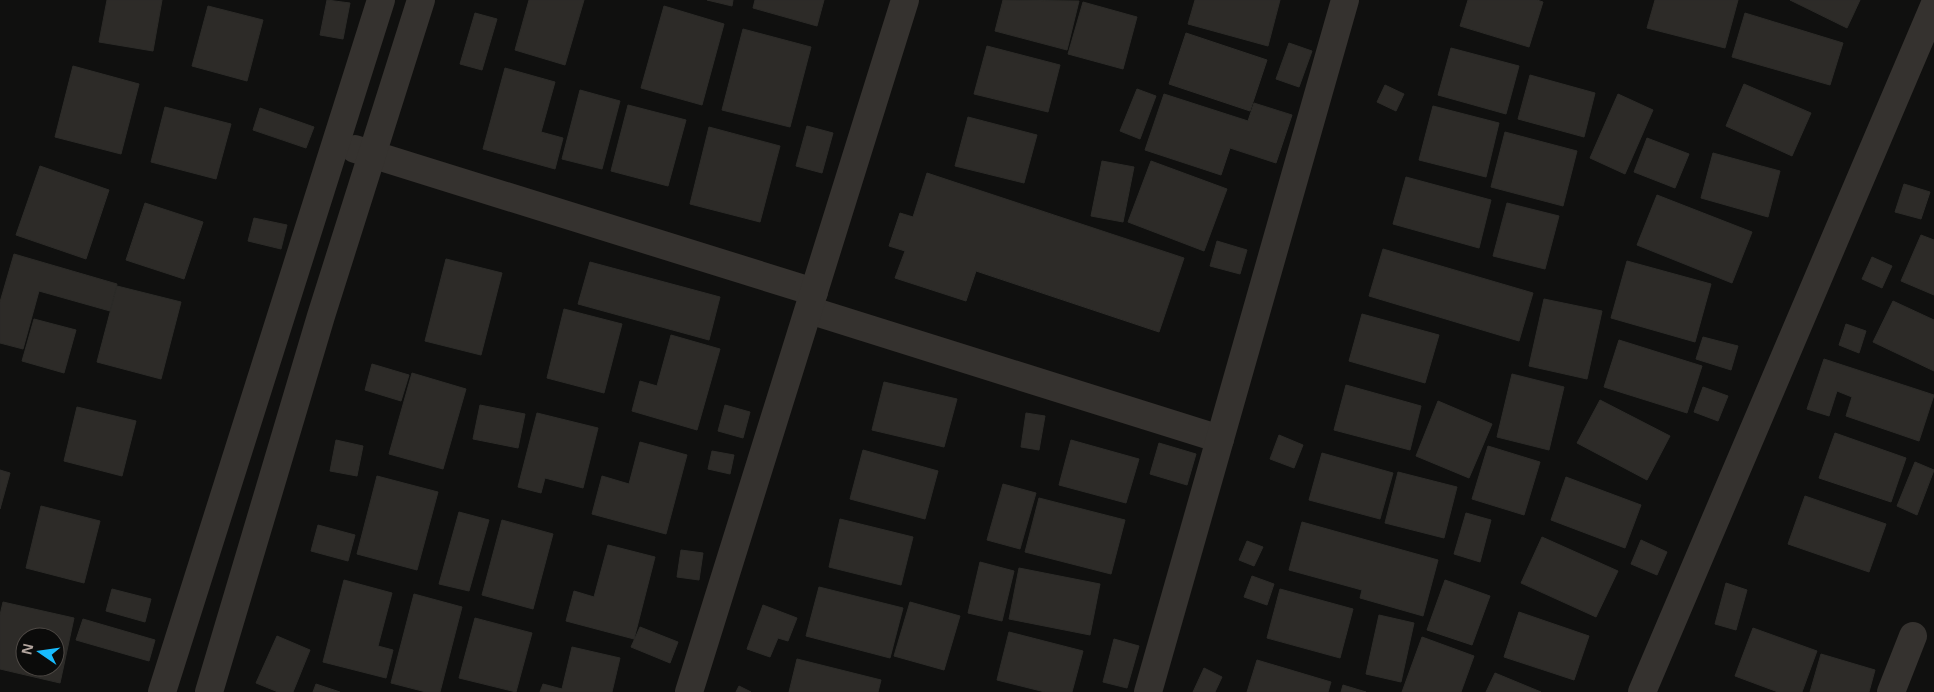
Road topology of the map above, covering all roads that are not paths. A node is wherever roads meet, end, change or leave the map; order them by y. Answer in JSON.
{"nodes":[{"id":1,"x":381,"y":0,"type":"edge"},
{"id":2,"x":421,"y":0,"type":"edge"},
{"id":3,"x":905,"y":0,"type":"edge"},
{"id":4,"x":1345,"y":0,"type":"edge"},
{"id":5,"x":1934,"y":6,"type":"edge"},
{"id":6,"x":335,"y":144,"type":"junction"},
{"id":7,"x":373,"y":153,"type":"junction"},
{"id":8,"x":811,"y":301,"type":"junction"},
{"id":9,"x":1220,"y":438,"type":"junction"},
{"id":10,"x":1913,"y":636,"type":"dead end"},
{"id":11,"x":162,"y":692,"type":"edge"},
{"id":12,"x":209,"y":692,"type":"edge"},
{"id":13,"x":689,"y":692,"type":"edge"},
{"id":14,"x":1148,"y":692,"type":"edge"},
{"id":15,"x":1642,"y":692,"type":"edge"},
{"id":16,"x":1891,"y":692,"type":"edge"}],
"edges":[{"from":1,"to":6,"type":"street"},
{"from":2,"to":7,"type":"street"},
{"from":3,"to":8,"type":"street"},
{"from":4,"to":9,"type":"street"},
{"from":5,"to":15,"type":"street"},
{"from":6,"to":7,"type":"street"},
{"from":6,"to":11,"type":"street"},
{"from":7,"to":8,"type":"street"},
{"from":7,"to":12,"type":"street"},
{"from":8,"to":9,"type":"street"},
{"from":8,"to":13,"type":"street"},
{"from":9,"to":14,"type":"street"},
{"from":10,"to":16,"type":"street"}]}
